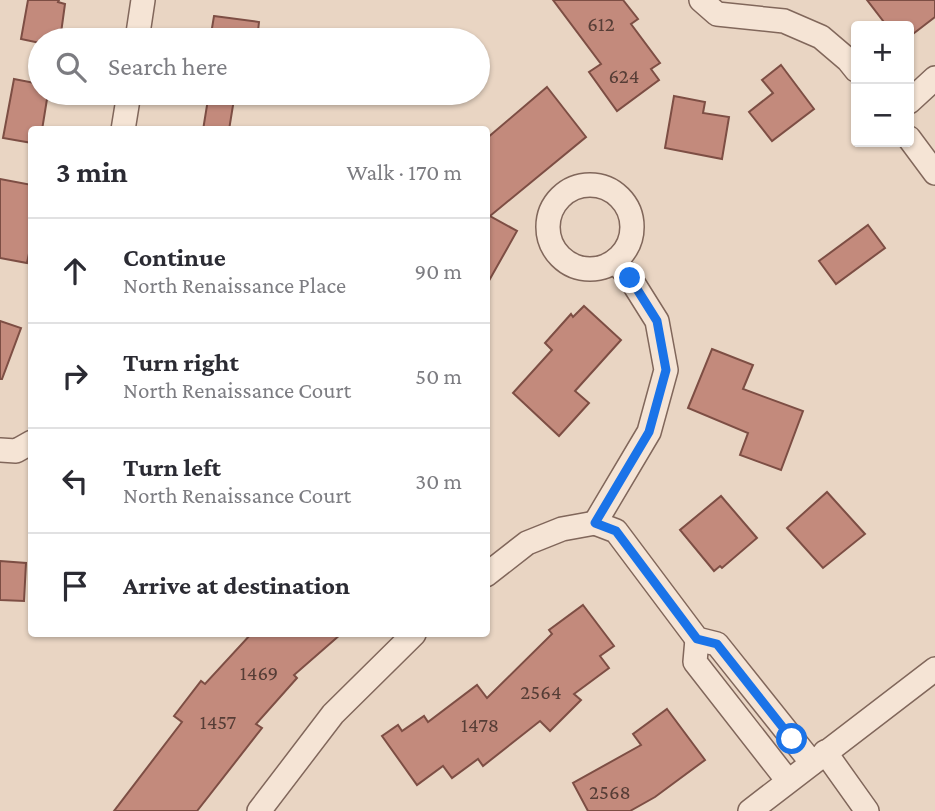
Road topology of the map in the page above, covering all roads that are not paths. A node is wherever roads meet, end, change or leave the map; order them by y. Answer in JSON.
{"nodes":[{"id":1,"x":143,"y":0,"type":"edge"},
{"id":2,"x":701,"y":0,"type":"edge"},
{"id":3,"x":139,"y":28,"type":"edge"},
{"id":4,"x":851,"y":64,"type":"edge"},
{"id":5,"x":935,"y":78,"type":"edge"},
{"id":6,"x":914,"y":97,"type":"edge"},
{"id":7,"x":127,"y":105,"type":"edge"},
{"id":8,"x":124,"y":126,"type":"edge"},
{"id":9,"x":914,"y":145,"type":"edge"},
{"id":10,"x":935,"y":173,"type":"edge"},
{"id":11,"x":615,"y":261,"type":"dead end"},
{"id":12,"x":595,"y":523,"type":"junction"},
{"id":13,"x":490,"y":572,"type":"edge"},
{"id":14,"x":411,"y":637,"type":"edge"},
{"id":15,"x":697,"y":639,"type":"junction"},
{"id":16,"x":935,"y":669,"type":"edge"},
{"id":17,"x":818,"y":757,"type":"junction"},
{"id":18,"x":788,"y":781,"type":"junction"},
{"id":19,"x":259,"y":811,"type":"edge"},
{"id":20,"x":750,"y":811,"type":"edge"},
{"id":21,"x":867,"y":811,"type":"edge"}],
"edges":[{"from":1,"to":3,"type":"street"},
{"from":2,"to":4,"type":"street"},
{"from":5,"to":6,"type":"street"},
{"from":7,"to":8,"type":"street"},
{"from":9,"to":10,"type":"street"},
{"from":11,"to":12,"type":"street"},
{"from":12,"to":13,"type":"street"},
{"from":12,"to":15,"type":"street"},
{"from":14,"to":19,"type":"street"},
{"from":15,"to":17,"type":"street"},
{"from":15,"to":18,"type":"street"},
{"from":16,"to":17,"type":"street"},
{"from":17,"to":18,"type":"street"},
{"from":17,"to":21,"type":"street"},
{"from":18,"to":20,"type":"street"}]}
